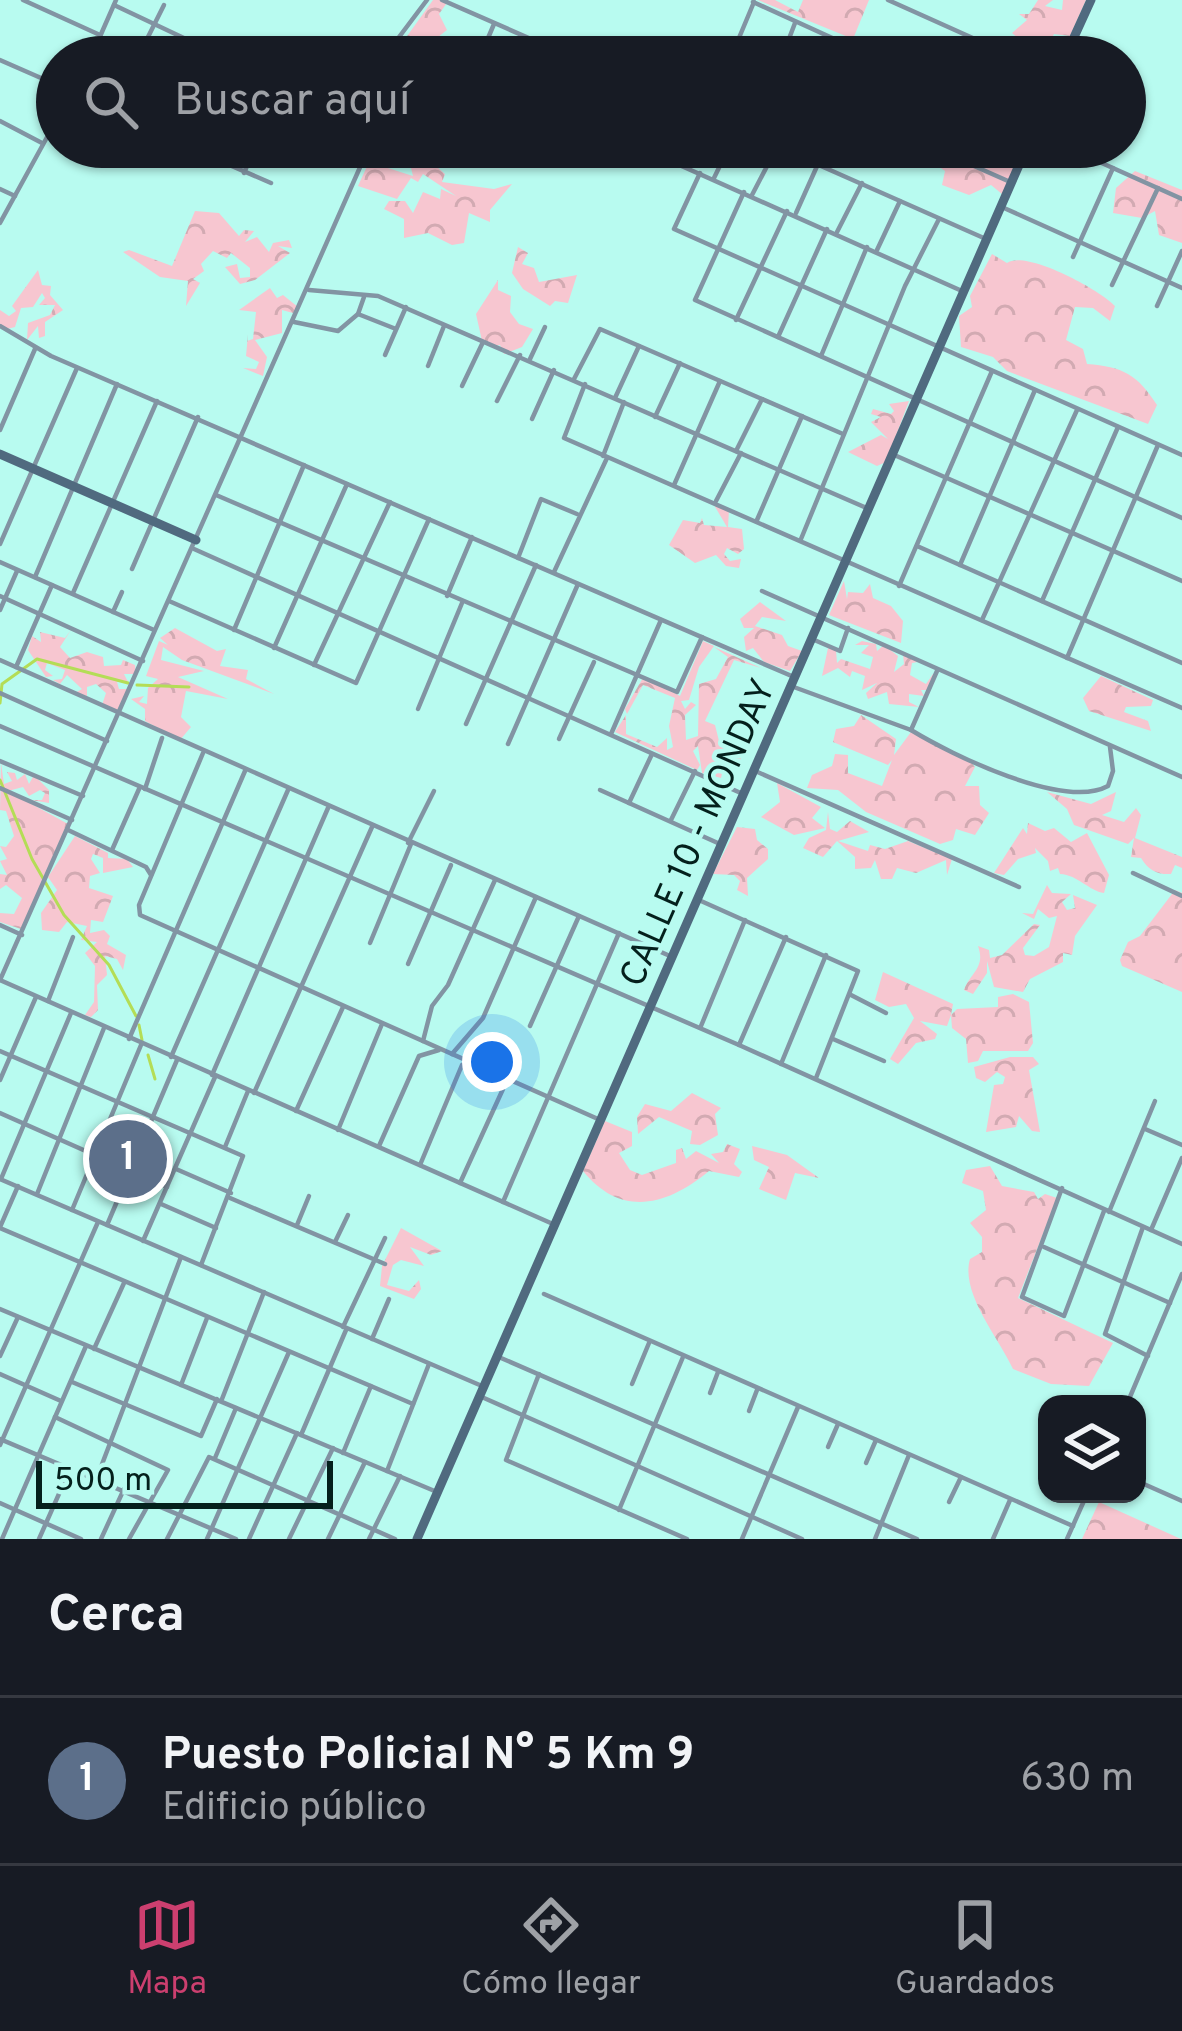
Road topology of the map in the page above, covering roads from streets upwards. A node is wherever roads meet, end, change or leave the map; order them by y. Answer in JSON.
{"nodes":[{"id":1,"x":22,"y":0,"type":"edge"},
{"id":2,"x":59,"y":0,"type":"edge"},
{"id":3,"x":427,"y":0,"type":"edge"},
{"id":4,"x":442,"y":0,"type":"edge"},
{"id":5,"x":888,"y":0,"type":"edge"},
{"id":6,"x":1091,"y":0,"type":"edge"},
{"id":7,"x":754,"y":1,"type":"edge"},
{"id":8,"x":115,"y":3,"type":"edge"},
{"id":9,"x":164,"y":5,"type":"dead end"},
{"id":10,"x":53,"y":13,"type":"junction"},
{"id":11,"x":796,"y":21,"type":"junction"},
{"id":12,"x":494,"y":23,"type":"junction"},
{"id":13,"x":155,"y":25,"type":"junction"},
{"id":14,"x":100,"y":36,"type":"joint"},
{"id":15,"x":150,"y":36,"type":"edge"},
{"id":16,"x":179,"y":36,"type":"edge"},
{"id":17,"x":400,"y":36,"type":"edge"},
{"id":18,"x":489,"y":36,"type":"edge"},
{"id":19,"x":523,"y":36,"type":"edge"},
{"id":20,"x":740,"y":36,"type":"edge"},
{"id":21,"x":790,"y":36,"type":"edge"},
{"id":22,"x":827,"y":36,"type":"edge"},
{"id":23,"x":968,"y":36,"type":"edge"},
{"id":24,"x":1075,"y":36,"type":"edge"},
{"id":25,"x":0,"y":60,"type":"edge"},
{"id":26,"x":36,"y":76,"type":"edge"},
{"id":27,"x":0,"y":121,"type":"edge"},
{"id":28,"x":36,"y":140,"type":"edge"},
{"id":29,"x":36,"y":155,"type":"edge"},
{"id":30,"x":233,"y":168,"type":"edge"},
{"id":31,"x":246,"y":168,"type":"edge"},
{"id":32,"x":359,"y":168,"type":"edge"},
{"id":33,"x":690,"y":168,"type":"edge"},
{"id":34,"x":719,"y":168,"type":"edge"},
{"id":35,"x":764,"y":168,"type":"edge"},
{"id":36,"x":816,"y":168,"type":"edge"},
{"id":37,"x":827,"y":168,"type":"edge"},
{"id":38,"x":977,"y":168,"type":"edge"},
{"id":39,"x":1018,"y":168,"type":"edge"},
{"id":40,"x":1113,"y":168,"type":"joint"},
{"id":41,"x":700,"y":172,"type":"junction"},
{"id":42,"x":244,"y":173,"type":"junction"},
{"id":43,"x":714,"y":178,"type":"junction"},
{"id":44,"x":271,"y":183,"type":"dead end"},
{"id":45,"x":862,"y":183,"type":"junction"},
{"id":46,"x":1011,"y":183,"type":"junction"},
{"id":47,"x":1158,"y":188,"type":"junction"},
{"id":48,"x":0,"y":189,"type":"edge"},
{"id":49,"x":748,"y":193,"type":"junction"},
{"id":50,"x":15,"y":196,"type":"junction"},
{"id":51,"x":1182,"y":199,"type":"edge"},
{"id":52,"x":900,"y":201,"type":"junction"},
{"id":53,"x":999,"y":206,"type":"junction"},
{"id":54,"x":787,"y":211,"type":"junction"},
{"id":55,"x":796,"y":214,"type":"junction"},
{"id":56,"x":939,"y":219,"type":"junction"},
{"id":57,"x":0,"y":223,"type":"edge"},
{"id":58,"x":827,"y":230,"type":"junction"},
{"id":59,"x":836,"y":234,"type":"junction"},
{"id":60,"x":986,"y":239,"type":"junction"},
{"id":61,"x":1079,"y":242,"type":"junction"},
{"id":62,"x":867,"y":247,"type":"junction"},
{"id":63,"x":719,"y":248,"type":"junction"},
{"id":64,"x":1182,"y":250,"type":"edge"},
{"id":65,"x":876,"y":252,"type":"junction"},
{"id":66,"x":1072,"y":256,"type":"dead end"},
{"id":67,"x":1123,"y":262,"type":"junction"},
{"id":68,"x":764,"y":268,"type":"junction"},
{"id":69,"x":915,"y":268,"type":"junction"},
{"id":70,"x":1168,"y":282,"type":"junction"},
{"id":71,"x":801,"y":285,"type":"junction"},
{"id":72,"x":1112,"y":285,"type":"dead end"},
{"id":73,"x":1182,"y":288,"type":"edge"},
{"id":74,"x":306,"y":290,"type":"junction"},
{"id":75,"x":962,"y":292,"type":"junction"},
{"id":76,"x":364,"y":297,"type":"junction"},
{"id":77,"x":845,"y":305,"type":"junction"},
{"id":78,"x":1157,"y":306,"type":"dead end"},
{"id":79,"x":406,"y":307,"type":"junction"},
{"id":80,"x":358,"y":314,"type":"junction"},
{"id":81,"x":736,"y":320,"type":"junction"},
{"id":82,"x":291,"y":322,"type":"junction"},
{"id":83,"x":444,"y":324,"type":"junction"},
{"id":84,"x":889,"y":324,"type":"junction"},
{"id":85,"x":0,"y":326,"type":"edge"},
{"id":86,"x":545,"y":327,"type":"dead end"},
{"id":87,"x":396,"y":329,"type":"junction"},
{"id":88,"x":778,"y":337,"type":"junction"},
{"id":89,"x":484,"y":340,"type":"junction"},
{"id":90,"x":639,"y":346,"type":"junction"},
{"id":91,"x":938,"y":348,"type":"junction"},
{"id":92,"x":35,"y":349,"type":"junction"},
{"id":93,"x":520,"y":355,"type":"junction"},
{"id":94,"x":385,"y":356,"type":"dead end"},
{"id":95,"x":821,"y":356,"type":"junction"},
{"id":96,"x":530,"y":359,"type":"junction"},
{"id":97,"x":680,"y":363,"type":"junction"},
{"id":98,"x":428,"y":366,"type":"dead end"},
{"id":99,"x":77,"y":367,"type":"junction"},
{"id":100,"x":554,"y":370,"type":"junction"},
{"id":101,"x":992,"y":370,"type":"junction"},
{"id":102,"x":867,"y":377,"type":"junction"},
{"id":103,"x":574,"y":379,"type":"junction"},
{"id":104,"x":720,"y":381,"type":"junction"},
{"id":105,"x":118,"y":384,"type":"junction"},
{"id":106,"x":585,"y":384,"type":"junction"},
{"id":107,"x":462,"y":386,"type":"dead end"},
{"id":108,"x":1035,"y":390,"type":"junction"},
{"id":109,"x":615,"y":398,"type":"junction"},
{"id":110,"x":762,"y":399,"type":"junction"},
{"id":111,"x":916,"y":400,"type":"junction"},
{"id":112,"x":157,"y":401,"type":"junction"},
{"id":113,"x":496,"y":401,"type":"dead end"},
{"id":114,"x":624,"y":402,"type":"junction"},
{"id":115,"x":1077,"y":410,"type":"junction"},
{"id":116,"x":802,"y":416,"type":"junction"},
{"id":117,"x":198,"y":417,"type":"junction"},
{"id":118,"x":656,"y":417,"type":"junction"},
{"id":119,"x":532,"y":419,"type":"dead end"},
{"id":120,"x":970,"y":424,"type":"junction"},
{"id":121,"x":1118,"y":427,"type":"junction"},
{"id":122,"x":0,"y":430,"type":"edge"},
{"id":123,"x":695,"y":434,"type":"junction"},
{"id":124,"x":843,"y":434,"type":"junction"},
{"id":125,"x":241,"y":438,"type":"junction"},
{"id":126,"x":1013,"y":442,"type":"junction"},
{"id":127,"x":1158,"y":445,"type":"junction"},
{"id":128,"x":738,"y":452,"type":"junction"},
{"id":129,"x":0,"y":454,"type":"edge"},
{"id":130,"x":892,"y":454,"type":"junction"},
{"id":131,"x":1182,"y":455,"type":"edge"},
{"id":132,"x":605,"y":457,"type":"junction"},
{"id":133,"x":1054,"y":460,"type":"junction"},
{"id":134,"x":304,"y":465,"type":"junction"},
{"id":135,"x":34,"y":469,"type":"junction"},
{"id":136,"x":779,"y":470,"type":"junction"},
{"id":137,"x":1095,"y":478,"type":"junction"},
{"id":138,"x":947,"y":479,"type":"junction"},
{"id":139,"x":347,"y":484,"type":"junction"},
{"id":140,"x":674,"y":485,"type":"junction"},
{"id":141,"x":74,"y":486,"type":"junction"},
{"id":142,"x":822,"y":488,"type":"junction"},
{"id":143,"x":216,"y":495,"type":"junction"},
{"id":144,"x":1136,"y":497,"type":"junction"},
{"id":145,"x":990,"y":498,"type":"junction"},
{"id":146,"x":390,"y":502,"type":"junction"},
{"id":147,"x":112,"y":503,"type":"junction"},
{"id":148,"x":716,"y":503,"type":"junction"},
{"id":149,"x":869,"y":509,"type":"junction"},
{"id":150,"x":578,"y":515,"type":"junction"},
{"id":151,"x":1030,"y":516,"type":"junction"},
{"id":152,"x":1182,"y":518,"type":"edge"},
{"id":153,"x":429,"y":519,"type":"junction"},
{"id":154,"x":152,"y":520,"type":"junction"},
{"id":155,"x":757,"y":520,"type":"junction"},
{"id":156,"x":279,"y":522,"type":"junction"},
{"id":157,"x":1071,"y":534,"type":"junction"},
{"id":158,"x":472,"y":537,"type":"junction"},
{"id":159,"x":801,"y":540,"type":"junction"},
{"id":160,"x":321,"y":541,"type":"junction"},
{"id":161,"x":0,"y":544,"type":"edge"},
{"id":162,"x":194,"y":544,"type":"junction"},
{"id":163,"x":917,"y":546,"type":"junction"},
{"id":164,"x":1114,"y":552,"type":"junction"},
{"id":165,"x":518,"y":558,"type":"junction"},
{"id":166,"x":362,"y":559,"type":"junction"},
{"id":167,"x":0,"y":562,"type":"edge"},
{"id":168,"x":846,"y":562,"type":"junction"},
{"id":169,"x":960,"y":565,"type":"junction"},
{"id":170,"x":536,"y":566,"type":"junction"},
{"id":171,"x":132,"y":569,"type":"dead end"},
{"id":172,"x":17,"y":570,"type":"junction"},
{"id":173,"x":554,"y":573,"type":"junction"},
{"id":174,"x":34,"y":577,"type":"junction"},
{"id":175,"x":256,"y":577,"type":"junction"},
{"id":176,"x":404,"y":578,"type":"junction"},
{"id":177,"x":1182,"y":581,"type":"edge"},
{"id":178,"x":999,"y":582,"type":"junction"},
{"id":179,"x":52,"y":584,"type":"junction"},
{"id":180,"x":578,"y":584,"type":"junction"},
{"id":181,"x":899,"y":586,"type":"junction"},
{"id":182,"x":763,"y":591,"type":"dead end"},
{"id":183,"x":122,"y":592,"type":"dead end"},
{"id":184,"x":73,"y":593,"type":"junction"},
{"id":185,"x":299,"y":595,"type":"junction"},
{"id":186,"x":447,"y":596,"type":"junction"},
{"id":187,"x":3,"y":597,"type":"edge"},
{"id":188,"x":169,"y":601,"type":"junction"},
{"id":189,"x":1042,"y":601,"type":"junction"},
{"id":190,"x":462,"y":603,"type":"junction"},
{"id":191,"x":0,"y":610,"type":"edge"},
{"id":192,"x":113,"y":611,"type":"junction"},
{"id":193,"x":338,"y":613,"type":"junction"},
{"id":194,"x":39,"y":614,"type":"junction"},
{"id":195,"x":821,"y":616,"type":"junction"},
{"id":196,"x":1083,"y":619,"type":"junction"},
{"id":197,"x":661,"y":620,"type":"junction"},
{"id":198,"x":982,"y":620,"type":"junction"},
{"id":199,"x":510,"y":623,"type":"junction"},
{"id":200,"x":848,"y":628,"type":"junction"},
{"id":201,"x":156,"y":630,"type":"junction"},
{"id":202,"x":234,"y":630,"type":"junction"},
{"id":203,"x":380,"y":631,"type":"junction"},
{"id":204,"x":701,"y":637,"type":"junction"},
{"id":205,"x":812,"y":639,"type":"junction"},
{"id":206,"x":553,"y":642,"type":"junction"},
{"id":207,"x":274,"y":648,"type":"junction"},
{"id":208,"x":439,"y":658,"type":"junction"},
{"id":209,"x":1067,"y":658,"type":"junction"},
{"id":210,"x":0,"y":660,"type":"edge"},
{"id":211,"x":595,"y":660,"type":"junction"},
{"id":212,"x":143,"y":661,"type":"junction"},
{"id":213,"x":1182,"y":663,"type":"edge"},
{"id":214,"x":314,"y":665,"type":"junction"},
{"id":215,"x":938,"y":669,"type":"junction"},
{"id":216,"x":22,"y":670,"type":"junction"},
{"id":217,"x":634,"y":676,"type":"junction"},
{"id":218,"x":487,"y":680,"type":"junction"},
{"id":219,"x":793,"y":682,"type":"junction"},
{"id":220,"x":2,"y":694,"type":"edge"},
{"id":221,"x":527,"y":698,"type":"junction"},
{"id":222,"x":1182,"y":708,"type":"edge"},
{"id":223,"x":418,"y":709,"type":"dead end"},
{"id":224,"x":118,"y":716,"type":"junction"},
{"id":225,"x":570,"y":716,"type":"junction"},
{"id":226,"x":466,"y":724,"type":"dead end"},
{"id":227,"x":0,"y":727,"type":"edge"},
{"id":228,"x":911,"y":730,"type":"junction"},
{"id":229,"x":610,"y":734,"type":"junction"},
{"id":230,"x":162,"y":736,"type":"junction"},
{"id":231,"x":560,"y":739,"type":"dead end"},
{"id":232,"x":107,"y":741,"type":"junction"},
{"id":233,"x":508,"y":744,"type":"dead end"},
{"id":234,"x":1110,"y":745,"type":"junction"},
{"id":235,"x":652,"y":752,"type":"junction"},
{"id":236,"x":202,"y":753,"type":"junction"},
{"id":237,"x":0,"y":761,"type":"edge"},
{"id":238,"x":95,"y":768,"type":"junction"},
{"id":239,"x":753,"y":770,"type":"junction"},
{"id":240,"x":245,"y":771,"type":"junction"},
{"id":241,"x":695,"y":771,"type":"junction"},
{"id":242,"x":1182,"y":777,"type":"edge"},
{"id":243,"x":142,"y":788,"type":"junction"},
{"id":244,"x":3,"y":789,"type":"edge"},
{"id":245,"x":288,"y":790,"type":"junction"},
{"id":246,"x":600,"y":790,"type":"dead end"},
{"id":247,"x":434,"y":791,"type":"dead end"},
{"id":248,"x":743,"y":794,"type":"junction"},
{"id":249,"x":82,"y":796,"type":"junction"},
{"id":250,"x":629,"y":803,"type":"junction"},
{"id":251,"x":183,"y":805,"type":"junction"},
{"id":252,"x":328,"y":808,"type":"junction"},
{"id":253,"x":72,"y":820,"type":"junction"},
{"id":254,"x":671,"y":821,"type":"junction"},
{"id":255,"x":224,"y":823,"type":"junction"},
{"id":256,"x":372,"y":826,"type":"junction"},
{"id":257,"x":68,"y":830,"type":"junction"},
{"id":258,"x":266,"y":842,"type":"junction"},
{"id":259,"x":410,"y":844,"type":"junction"},
{"id":260,"x":720,"y":844,"type":"junction"},
{"id":261,"x":112,"y":850,"type":"junction"},
{"id":262,"x":307,"y":859,"type":"junction"},
{"id":263,"x":452,"y":862,"type":"junction"},
{"id":264,"x":1133,"y":874,"type":"dead end"},
{"id":265,"x":151,"y":875,"type":"junction"},
{"id":266,"x":348,"y":878,"type":"junction"},
{"id":267,"x":495,"y":880,"type":"junction"},
{"id":268,"x":1019,"y":887,"type":"dead end"},
{"id":269,"x":388,"y":895,"type":"junction"},
{"id":270,"x":1182,"y":896,"type":"edge"},
{"id":271,"x":536,"y":897,"type":"junction"},
{"id":272,"x":696,"y":899,"type":"junction"},
{"id":273,"x":430,"y":914,"type":"junction"},
{"id":274,"x":580,"y":916,"type":"junction"},
{"id":275,"x":745,"y":920,"type":"junction"},
{"id":276,"x":0,"y":926,"type":"edge"},
{"id":277,"x":176,"y":932,"type":"junction"},
{"id":278,"x":473,"y":933,"type":"junction"},
{"id":279,"x":619,"y":933,"type":"junction"},
{"id":280,"x":22,"y":935,"type":"junction"},
{"id":281,"x":74,"y":937,"type":"dead end"},
{"id":282,"x":786,"y":938,"type":"junction"},
{"id":283,"x":370,"y":943,"type":"dead end"},
{"id":284,"x":218,"y":951,"type":"junction"},
{"id":285,"x":513,"y":951,"type":"junction"},
{"id":286,"x":826,"y":955,"type":"junction"},
{"id":287,"x":670,"y":956,"type":"junction"},
{"id":288,"x":408,"y":964,"type":"dead end"},
{"id":289,"x":259,"y":968,"type":"junction"},
{"id":290,"x":555,"y":969,"type":"junction"},
{"id":291,"x":0,"y":980,"type":"edge"},
{"id":292,"x":302,"y":986,"type":"junction"},
{"id":293,"x":597,"y":986,"type":"junction"},
{"id":294,"x":851,"y":995,"type":"junction"},
{"id":295,"x":37,"y":996,"type":"junction"},
{"id":296,"x":48,"y":1001,"type":"junction"},
{"id":297,"x":343,"y":1006,"type":"junction"},
{"id":298,"x":647,"y":1008,"type":"junction"},
{"id":299,"x":71,"y":1012,"type":"junction"},
{"id":300,"x":886,"y":1012,"type":"dead end"},
{"id":301,"x":382,"y":1024,"type":"junction"},
{"id":302,"x":530,"y":1026,"type":"dead end"},
{"id":303,"x":104,"y":1028,"type":"junction"},
{"id":304,"x":700,"y":1029,"type":"junction"},
{"id":305,"x":413,"y":1037,"type":"junction"},
{"id":306,"x":129,"y":1039,"type":"junction"},
{"id":307,"x":833,"y":1039,"type":"junction"},
{"id":308,"x":424,"y":1042,"type":"junction"},
{"id":309,"x":141,"y":1045,"type":"junction"},
{"id":310,"x":739,"y":1046,"type":"junction"},
{"id":311,"x":0,"y":1051,"type":"edge"},
{"id":312,"x":452,"y":1054,"type":"junction"},
{"id":313,"x":11,"y":1055,"type":"junction"},
{"id":314,"x":419,"y":1056,"type":"junction"},
{"id":315,"x":174,"y":1058,"type":"junction"},
{"id":316,"x":884,"y":1061,"type":"dead end"},
{"id":317,"x":471,"y":1062,"type":"junction"},
{"id":318,"x":782,"y":1064,"type":"junction"},
{"id":319,"x":462,"y":1065,"type":"junction"},
{"id":320,"x":46,"y":1071,"type":"junction"},
{"id":321,"x":499,"y":1075,"type":"junction"},
{"id":322,"x":213,"y":1076,"type":"junction"},
{"id":323,"x":0,"y":1080,"type":"edge"},
{"id":324,"x":815,"y":1080,"type":"junction"},
{"id":325,"x":518,"y":1084,"type":"junction"},
{"id":326,"x":81,"y":1086,"type":"junction"},
{"id":327,"x":503,"y":1089,"type":"junction"},
{"id":328,"x":251,"y":1092,"type":"junction"},
{"id":329,"x":548,"y":1096,"type":"junction"},
{"id":330,"x":1155,"y":1101,"type":"dead end"},
{"id":331,"x":118,"y":1102,"type":"junction"},
{"id":332,"x":296,"y":1111,"type":"junction"},
{"id":333,"x":0,"y":1113,"type":"edge"},
{"id":334,"x":153,"y":1117,"type":"junction"},
{"id":335,"x":598,"y":1119,"type":"junction"},
{"id":336,"x":24,"y":1124,"type":"junction"},
{"id":337,"x":1144,"y":1129,"type":"junction"},
{"id":338,"x":338,"y":1130,"type":"junction"},
{"id":339,"x":191,"y":1132,"type":"junction"},
{"id":340,"x":60,"y":1139,"type":"junction"},
{"id":341,"x":1182,"y":1145,"type":"edge"},
{"id":342,"x":225,"y":1147,"type":"junction"},
{"id":343,"x":378,"y":1147,"type":"junction"},
{"id":344,"x":96,"y":1155,"type":"junction"},
{"id":345,"x":1182,"y":1158,"type":"edge"},
{"id":346,"x":420,"y":1165,"type":"junction"},
{"id":347,"x":176,"y":1168,"type":"junction"},
{"id":348,"x":131,"y":1170,"type":"junction"},
{"id":349,"x":1,"y":1179,"type":"edge"},
{"id":350,"x":460,"y":1183,"type":"junction"},
{"id":351,"x":18,"y":1186,"type":"junction"},
{"id":352,"x":167,"y":1187,"type":"junction"},
{"id":353,"x":1062,"y":1188,"type":"junction"},
{"id":354,"x":37,"y":1194,"type":"junction"},
{"id":355,"x":230,"y":1196,"type":"junction"},
{"id":356,"x":309,"y":1196,"type":"dead end"},
{"id":357,"x":503,"y":1202,"type":"junction"},
{"id":358,"x":160,"y":1204,"type":"junction"},
{"id":359,"x":73,"y":1210,"type":"junction"},
{"id":360,"x":1106,"y":1212,"type":"junction"},
{"id":361,"x":348,"y":1215,"type":"dead end"},
{"id":362,"x":98,"y":1222,"type":"junction"},
{"id":363,"x":553,"y":1224,"type":"junction"},
{"id":364,"x":107,"y":1225,"type":"junction"},
{"id":365,"x":297,"y":1225,"type":"junction"},
{"id":366,"x":1143,"y":1227,"type":"junction"},
{"id":367,"x":0,"y":1228,"type":"edge"},
{"id":368,"x":217,"y":1228,"type":"junction"},
{"id":369,"x":1151,"y":1231,"type":"junction"},
{"id":370,"x":385,"y":1238,"type":"dead end"},
{"id":371,"x":143,"y":1241,"type":"junction"},
{"id":372,"x":335,"y":1242,"type":"junction"},
{"id":373,"x":1182,"y":1244,"type":"edge"},
{"id":374,"x":1042,"y":1246,"type":"junction"},
{"id":375,"x":181,"y":1257,"type":"junction"},
{"id":376,"x":372,"y":1258,"type":"junction"},
{"id":377,"x":80,"y":1262,"type":"junction"},
{"id":378,"x":385,"y":1264,"type":"dead end"},
{"id":379,"x":1081,"y":1264,"type":"junction"},
{"id":380,"x":200,"y":1265,"type":"junction"},
{"id":381,"x":1182,"y":1274,"type":"edge"},
{"id":382,"x":124,"y":1281,"type":"junction"},
{"id":383,"x":1125,"y":1282,"type":"junction"},
{"id":384,"x":264,"y":1292,"type":"junction"},
{"id":385,"x":544,"y":1294,"type":"dead end"},
{"id":386,"x":164,"y":1298,"type":"junction"},
{"id":387,"x":389,"y":1299,"type":"dead end"},
{"id":388,"x":1170,"y":1304,"type":"junction"},
{"id":389,"x":0,"y":1309,"type":"edge"},
{"id":390,"x":18,"y":1316,"type":"junction"},
{"id":391,"x":208,"y":1316,"type":"junction"},
{"id":392,"x":345,"y":1328,"type":"junction"},
{"id":393,"x":50,"y":1330,"type":"junction"},
{"id":394,"x":249,"y":1333,"type":"junction"},
{"id":395,"x":372,"y":1339,"type":"junction"},
{"id":396,"x":649,"y":1343,"type":"junction"},
{"id":397,"x":86,"y":1346,"type":"junction"},
{"id":398,"x":94,"y":1349,"type":"junction"},
{"id":399,"x":289,"y":1351,"type":"junction"},
{"id":400,"x":496,"y":1355,"type":"junction"},
{"id":401,"x":0,"y":1356,"type":"edge"},
{"id":402,"x":1148,"y":1356,"type":"junction"},
{"id":403,"x":683,"y":1357,"type":"junction"},
{"id":404,"x":430,"y":1363,"type":"junction"},
{"id":405,"x":136,"y":1366,"type":"junction"},
{"id":406,"x":330,"y":1368,"type":"junction"},
{"id":407,"x":718,"y":1372,"type":"junction"},
{"id":408,"x":0,"y":1374,"type":"edge"},
{"id":409,"x":539,"y":1374,"type":"junction"},
{"id":410,"x":70,"y":1381,"type":"junction"},
{"id":411,"x":632,"y":1384,"type":"dead end"},
{"id":412,"x":25,"y":1385,"type":"junction"},
{"id":413,"x":181,"y":1385,"type":"junction"},
{"id":414,"x":371,"y":1386,"type":"junction"},
{"id":415,"x":757,"y":1390,"type":"junction"},
{"id":416,"x":480,"y":1391,"type":"junction"},
{"id":417,"x":710,"y":1393,"type":"dead end"},
{"id":418,"x":1130,"y":1395,"type":"edge"},
{"id":419,"x":219,"y":1400,"type":"junction"},
{"id":420,"x":61,"y":1401,"type":"junction"},
{"id":421,"x":123,"y":1403,"type":"junction"},
{"id":422,"x":413,"y":1404,"type":"junction"},
{"id":423,"x":798,"y":1407,"type":"junction"},
{"id":424,"x":236,"y":1408,"type":"junction"},
{"id":425,"x":749,"y":1411,"type":"dead end"},
{"id":426,"x":521,"y":1416,"type":"junction"},
{"id":427,"x":53,"y":1417,"type":"junction"},
{"id":428,"x":263,"y":1419,"type":"junction"},
{"id":429,"x":838,"y":1424,"type":"junction"},
{"id":430,"x":655,"y":1425,"type":"junction"},
{"id":431,"x":299,"y":1434,"type":"junction"},
{"id":432,"x":876,"y":1439,"type":"junction"},
{"id":433,"x":109,"y":1441,"type":"junction"},
{"id":434,"x":1,"y":1442,"type":"edge"},
{"id":435,"x":828,"y":1447,"type":"dead end"},
{"id":436,"x":333,"y":1448,"type":"junction"},
{"id":437,"x":343,"y":1453,"type":"junction"},
{"id":438,"x":910,"y":1454,"type":"junction"},
{"id":439,"x":37,"y":1456,"type":"junction"},
{"id":440,"x":215,"y":1458,"type":"junction"},
{"id":441,"x":365,"y":1462,"type":"junction"},
{"id":442,"x":866,"y":1462,"type":"dead end"},
{"id":443,"x":638,"y":1467,"type":"junction"},
{"id":444,"x":70,"y":1468,"type":"junction"},
{"id":445,"x":387,"y":1471,"type":"junction"},
{"id":446,"x":239,"y":1472,"type":"junction"},
{"id":447,"x":769,"y":1475,"type":"junction"},
{"id":448,"x":400,"y":1476,"type":"junction"},
{"id":449,"x":961,"y":1477,"type":"junction"},
{"id":450,"x":96,"y":1480,"type":"junction"},
{"id":451,"x":272,"y":1485,"type":"junction"},
{"id":452,"x":1146,"y":1485,"type":"edge"},
{"id":453,"x":124,"y":1490,"type":"junction"},
{"id":454,"x":437,"y":1492,"type":"junction"},
{"id":455,"x":307,"y":1499,"type":"junction"},
{"id":456,"x":1010,"y":1499,"type":"junction"},
{"id":457,"x":152,"y":1501,"type":"junction"},
{"id":458,"x":1182,"y":1501,"type":"edge"},
{"id":459,"x":949,"y":1502,"type":"dead end"},
{"id":460,"x":0,"y":1503,"type":"edge"},
{"id":461,"x":1083,"y":1503,"type":"edge"},
{"id":462,"x":14,"y":1509,"type":"junction"},
{"id":463,"x":619,"y":1510,"type":"junction"},
{"id":464,"x":178,"y":1512,"type":"junction"},
{"id":465,"x":340,"y":1513,"type":"junction"},
{"id":466,"x":752,"y":1516,"type":"junction"},
{"id":467,"x":46,"y":1523,"type":"junction"},
{"id":468,"x":881,"y":1523,"type":"junction"},
{"id":469,"x":1073,"y":1526,"type":"junction"},
{"id":470,"x":212,"y":1528,"type":"junction"},
{"id":471,"x":374,"y":1529,"type":"junction"},
{"id":472,"x":2,"y":1539,"type":"edge"},
{"id":473,"x":39,"y":1539,"type":"edge"},
{"id":474,"x":81,"y":1539,"type":"edge"},
{"id":475,"x":101,"y":1539,"type":"edge"},
{"id":476,"x":129,"y":1539,"type":"edge"},
{"id":477,"x":167,"y":1539,"type":"edge"},
{"id":478,"x":207,"y":1539,"type":"edge"},
{"id":479,"x":236,"y":1539,"type":"edge"},
{"id":480,"x":249,"y":1539,"type":"edge"},
{"id":481,"x":289,"y":1539,"type":"edge"},
{"id":482,"x":328,"y":1539,"type":"edge"},
{"id":483,"x":369,"y":1539,"type":"edge"},
{"id":484,"x":394,"y":1539,"type":"edge"},
{"id":485,"x":417,"y":1539,"type":"edge"},
{"id":486,"x":687,"y":1539,"type":"edge"},
{"id":487,"x":742,"y":1539,"type":"edge"},
{"id":488,"x":802,"y":1539,"type":"edge"},
{"id":489,"x":875,"y":1539,"type":"edge"},
{"id":490,"x":917,"y":1539,"type":"edge"},
{"id":491,"x":993,"y":1539,"type":"edge"},
{"id":492,"x":1067,"y":1539,"type":"edge"}],
"edges":[{"from":1,"to":10,"type":"street"},
{"from":2,"to":10,"type":"street"},
{"from":3,"to":17,"type":"street"},
{"from":4,"to":12,"type":"street"},
{"from":5,"to":23,"type":"street"},
{"from":6,"to":24,"type":"street"},
{"from":7,"to":11,"type":"street"},
{"from":7,"to":20,"type":"street"},
{"from":8,"to":13,"type":"street"},
{"from":8,"to":14,"type":"street"},
{"from":9,"to":13,"type":"street"},
{"from":10,"to":14,"type":"street"},
{"from":11,"to":21,"type":"street"},
{"from":11,"to":22,"type":"street"},
{"from":12,"to":18,"type":"street"},
{"from":12,"to":19,"type":"street"},
{"from":13,"to":15,"type":"street"},
{"from":13,"to":16,"type":"street"},
{"from":25,"to":26,"type":"street"},
{"from":27,"to":28,"type":"street"},
{"from":29,"to":50,"type":"street"},
{"from":30,"to":42,"type":"street"},
{"from":31,"to":42,"type":"street"},
{"from":32,"to":74,"type":"street"},
{"from":33,"to":41,"type":"street"},
{"from":34,"to":43,"type":"street"},
{"from":35,"to":49,"type":"street"},
{"from":36,"to":55,"type":"street"},
{"from":37,"to":45,"type":"street"},
{"from":38,"to":46,"type":"street"},
{"from":39,"to":46,"type":"street","name":"CALLE 10 - MONDAY"},
{"from":40,"to":47,"type":"street"},
{"from":40,"to":61,"type":"street"},
{"from":41,"to":43,"type":"street"},
{"from":41,"to":63,"type":"street"},
{"from":42,"to":44,"type":"street"},
{"from":43,"to":49,"type":"street"},
{"from":45,"to":52,"type":"street"},
{"from":45,"to":59,"type":"street"},
{"from":46,"to":53,"type":"street","name":"CALLE 10 - MONDAY"},
{"from":47,"to":51,"type":"street"},
{"from":47,"to":67,"type":"street"},
{"from":48,"to":50,"type":"street"},
{"from":49,"to":54,"type":"street"},
{"from":49,"to":63,"type":"street"},
{"from":50,"to":57,"type":"street"},
{"from":52,"to":56,"type":"street"},
{"from":52,"to":65,"type":"street"},
{"from":53,"to":60,"type":"street","name":"CALLE 10 - MONDAY"},
{"from":53,"to":61,"type":"street"},
{"from":54,"to":55,"type":"street"},
{"from":54,"to":68,"type":"street"},
{"from":55,"to":58,"type":"street"},
{"from":56,"to":60,"type":"street"},
{"from":56,"to":69,"type":"street"},
{"from":58,"to":59,"type":"street"},
{"from":58,"to":71,"type":"street"},
{"from":59,"to":62,"type":"street"},
{"from":60,"to":75,"type":"street","name":"CALLE 10 - MONDAY"},
{"from":61,"to":66,"type":"street"},
{"from":61,"to":67,"type":"street"},
{"from":62,"to":65,"type":"street"},
{"from":62,"to":77,"type":"street"},
{"from":63,"to":68,"type":"street"},
{"from":63,"to":81,"type":"street"},
{"from":64,"to":70,"type":"street"},
{"from":65,"to":69,"type":"street"},
{"from":67,"to":70,"type":"street"},
{"from":67,"to":72,"type":"street"},
{"from":68,"to":71,"type":"street"},
{"from":68,"to":81,"type":"street"},
{"from":69,"to":75,"type":"street"},
{"from":69,"to":84,"type":"street"},
{"from":70,"to":73,"type":"street"},
{"from":70,"to":78,"type":"street"},
{"from":71,"to":77,"type":"street"},
{"from":71,"to":88,"type":"street"},
{"from":74,"to":76,"type":"street"},
{"from":74,"to":82,"type":"street"},
{"from":75,"to":91,"type":"street","name":"CALLE 10 - MONDAY"},
{"from":76,"to":79,"type":"street"},
{"from":76,"to":80,"type":"street"},
{"from":77,"to":84,"type":"street"},
{"from":77,"to":95,"type":"street"},
{"from":79,"to":83,"type":"street"},
{"from":79,"to":87,"type":"street"},
{"from":80,"to":82,"type":"street"},
{"from":80,"to":87,"type":"street"},
{"from":81,"to":88,"type":"street"},
{"from":82,"to":125,"type":"street"},
{"from":83,"to":89,"type":"street"},
{"from":83,"to":98,"type":"street"},
{"from":84,"to":91,"type":"street"},
{"from":84,"to":102,"type":"street"},
{"from":85,"to":92,"type":"street"},
{"from":86,"to":96,"type":"street"},
{"from":87,"to":94,"type":"street"},
{"from":88,"to":95,"type":"street"},
{"from":89,"to":93,"type":"street"},
{"from":89,"to":107,"type":"street"},
{"from":90,"to":97,"type":"street"},
{"from":90,"to":103,"type":"street"},
{"from":90,"to":109,"type":"street"},
{"from":91,"to":101,"type":"street"},
{"from":91,"to":111,"type":"street","name":"CALLE 10 - MONDAY"},
{"from":92,"to":99,"type":"street"},
{"from":92,"to":122,"type":"street"},
{"from":93,"to":96,"type":"street"},
{"from":93,"to":113,"type":"street"},
{"from":95,"to":102,"type":"street"},
{"from":96,"to":100,"type":"street"},
{"from":97,"to":104,"type":"street"},
{"from":97,"to":118,"type":"street"},
{"from":99,"to":105,"type":"street"},
{"from":99,"to":135,"type":"street"},
{"from":100,"to":103,"type":"street"},
{"from":100,"to":119,"type":"street"},
{"from":101,"to":108,"type":"street"},
{"from":101,"to":120,"type":"street"},
{"from":102,"to":111,"type":"street"},
{"from":102,"to":124,"type":"street"},
{"from":103,"to":106,"type":"street"},
{"from":104,"to":110,"type":"street"},
{"from":104,"to":123,"type":"street"},
{"from":105,"to":112,"type":"street"},
{"from":105,"to":141,"type":"street"},
{"from":106,"to":109,"type":"street"},
{"from":106,"to":132,"type":"street"},
{"from":108,"to":115,"type":"street"},
{"from":108,"to":126,"type":"street"},
{"from":109,"to":114,"type":"street"},
{"from":110,"to":116,"type":"street"},
{"from":110,"to":128,"type":"street"},
{"from":111,"to":120,"type":"street"},
{"from":111,"to":130,"type":"street","name":"CALLE 10 - MONDAY"},
{"from":112,"to":117,"type":"street"},
{"from":112,"to":147,"type":"street"},
{"from":114,"to":118,"type":"street"},
{"from":114,"to":132,"type":"street"},
{"from":115,"to":121,"type":"street"},
{"from":115,"to":133,"type":"street"},
{"from":116,"to":124,"type":"street"},
{"from":116,"to":136,"type":"street"},
{"from":117,"to":125,"type":"street"},
{"from":117,"to":154,"type":"street"},
{"from":118,"to":123,"type":"street"},
{"from":120,"to":126,"type":"street"},
{"from":120,"to":138,"type":"street"},
{"from":121,"to":127,"type":"street"},
{"from":121,"to":137,"type":"street"},
{"from":123,"to":128,"type":"street"},
{"from":123,"to":140,"type":"street"},
{"from":124,"to":142,"type":"street"},
{"from":125,"to":134,"type":"street"},
{"from":125,"to":143,"type":"street"},
{"from":126,"to":133,"type":"street"},
{"from":126,"to":145,"type":"street"},
{"from":127,"to":131,"type":"street"},
{"from":127,"to":144,"type":"street"},
{"from":128,"to":136,"type":"street"},
{"from":128,"to":148,"type":"street"},
{"from":129,"to":135,"type":"street"},
{"from":130,"to":138,"type":"street"},
{"from":130,"to":149,"type":"street","name":"CALLE 10 - MONDAY"},
{"from":132,"to":140,"type":"street"},
{"from":132,"to":150,"type":"street"},
{"from":133,"to":137,"type":"street"},
{"from":133,"to":151,"type":"street"},
{"from":134,"to":139,"type":"street"},
{"from":134,"to":156,"type":"street"},
{"from":135,"to":141,"type":"street"},
{"from":135,"to":161,"type":"street"},
{"from":136,"to":142,"type":"street"},
{"from":136,"to":155,"type":"street"},
{"from":137,"to":144,"type":"street"},
{"from":137,"to":157,"type":"street"},
{"from":138,"to":145,"type":"street"},
{"from":138,"to":163,"type":"street"},
{"from":139,"to":146,"type":"street"},
{"from":139,"to":160,"type":"street"},
{"from":140,"to":148,"type":"street"},
{"from":141,"to":147,"type":"street"},
{"from":141,"to":174,"type":"street"},
{"from":142,"to":149,"type":"street"},
{"from":142,"to":159,"type":"street"},
{"from":143,"to":156,"type":"street"},
{"from":143,"to":162,"type":"street"},
{"from":144,"to":152,"type":"street"},
{"from":144,"to":164,"type":"street"},
{"from":145,"to":151,"type":"street"},
{"from":145,"to":169,"type":"street"},
{"from":146,"to":153,"type":"street"},
{"from":146,"to":166,"type":"street"},
{"from":147,"to":154,"type":"street"},
{"from":147,"to":184,"type":"street"},
{"from":148,"to":155,"type":"street"},
{"from":149,"to":168,"type":"street","name":"CALLE 10 - MONDAY"},
{"from":150,"to":165,"type":"street"},
{"from":150,"to":173,"type":"street"},
{"from":151,"to":157,"type":"street"},
{"from":151,"to":178,"type":"street"},
{"from":153,"to":158,"type":"street"},
{"from":153,"to":176,"type":"street"},
{"from":154,"to":162,"type":"street"},
{"from":154,"to":171,"type":"street"},
{"from":155,"to":159,"type":"street"},
{"from":156,"to":160,"type":"street"},
{"from":156,"to":175,"type":"street"},
{"from":157,"to":164,"type":"street"},
{"from":157,"to":189,"type":"street"},
{"from":158,"to":165,"type":"street"},
{"from":158,"to":186,"type":"street"},
{"from":159,"to":168,"type":"street"},
{"from":160,"to":166,"type":"street"},
{"from":160,"to":185,"type":"street"},
{"from":162,"to":175,"type":"street"},
{"from":162,"to":188,"type":"street"},
{"from":163,"to":169,"type":"street"},
{"from":163,"to":181,"type":"street"},
{"from":164,"to":177,"type":"street"},
{"from":164,"to":196,"type":"street"},
{"from":165,"to":170,"type":"street"},
{"from":166,"to":176,"type":"street"},
{"from":166,"to":193,"type":"street"},
{"from":167,"to":172,"type":"street"},
{"from":168,"to":181,"type":"street"},
{"from":168,"to":195,"type":"street","name":"CALLE 10 - MONDAY"},
{"from":169,"to":178,"type":"street"},
{"from":170,"to":173,"type":"street"},
{"from":170,"to":199,"type":"street"},
{"from":172,"to":174,"type":"street"},
{"from":172,"to":187,"type":"street"},
{"from":173,"to":180,"type":"street"},
{"from":174,"to":179,"type":"street"},
{"from":175,"to":185,"type":"street"},
{"from":175,"to":202,"type":"street"},
{"from":176,"to":186,"type":"street"},
{"from":176,"to":203,"type":"street"},
{"from":178,"to":189,"type":"street"},
{"from":178,"to":198,"type":"street"},
{"from":179,"to":184,"type":"street"},
{"from":179,"to":194,"type":"street"},
{"from":180,"to":197,"type":"street"},
{"from":180,"to":206,"type":"street"},
{"from":181,"to":198,"type":"street"},
{"from":182,"to":195,"type":"street"},
{"from":183,"to":192,"type":"street"},
{"from":184,"to":192,"type":"street"},
{"from":185,"to":193,"type":"street"},
{"from":185,"to":207,"type":"street"},
{"from":186,"to":190,"type":"street"},
{"from":187,"to":191,"type":"street"},
{"from":187,"to":194,"type":"street"},
{"from":188,"to":201,"type":"street"},
{"from":188,"to":202,"type":"street"},
{"from":189,"to":196,"type":"street"},
{"from":190,"to":199,"type":"street"},
{"from":190,"to":208,"type":"street"},
{"from":192,"to":201,"type":"street"},
{"from":193,"to":203,"type":"street"},
{"from":193,"to":214,"type":"street"},
{"from":194,"to":212,"type":"street"},
{"from":194,"to":216,"type":"street"},
{"from":195,"to":200,"type":"street"},
{"from":195,"to":205,"type":"street","name":"CALLE 10 - MONDAY"},
{"from":196,"to":209,"type":"street"},
{"from":196,"to":213,"type":"street"},
{"from":197,"to":204,"type":"street"},
{"from":197,"to":217,"type":"street"},
{"from":198,"to":209,"type":"street"},
{"from":199,"to":206,"type":"street"},
{"from":199,"to":218,"type":"street"},
{"from":200,"to":205,"type":"street"},
{"from":200,"to":215,"type":"street"},
{"from":201,"to":212,"type":"street"},
{"from":202,"to":207,"type":"street"},
{"from":203,"to":208,"type":"street"},
{"from":203,"to":214,"type":"street"},
{"from":204,"to":217,"type":"street"},
{"from":204,"to":219,"type":"street"},
{"from":205,"to":219,"type":"street","name":"CALLE 10 - MONDAY"},
{"from":206,"to":211,"type":"street"},
{"from":206,"to":221,"type":"street"},
{"from":207,"to":214,"type":"street"},
{"from":208,"to":218,"type":"street"},
{"from":208,"to":223,"type":"street"},
{"from":209,"to":222,"type":"street"},
{"from":210,"to":216,"type":"street"},
{"from":211,"to":217,"type":"street"},
{"from":211,"to":225,"type":"street"},
{"from":212,"to":224,"type":"street"},
{"from":215,"to":228,"type":"street"},
{"from":215,"to":234,"type":"street"},
{"from":216,"to":224,"type":"street"},
{"from":217,"to":229,"type":"street"},
{"from":218,"to":221,"type":"street"},
{"from":218,"to":226,"type":"street"},
{"from":219,"to":228,"type":"street"},
{"from":219,"to":239,"type":"street","name":"CALLE 10 - MONDAY"},
{"from":220,"to":232,"type":"street"},
{"from":221,"to":225,"type":"street"},
{"from":221,"to":233,"type":"street"},
{"from":224,"to":230,"type":"street"},
{"from":224,"to":232,"type":"street"},
{"from":225,"to":229,"type":"street"},
{"from":225,"to":231,"type":"street"},
{"from":227,"to":238,"type":"street"},
{"from":228,"to":234,"type":"street"},
{"from":229,"to":235,"type":"street"},
{"from":230,"to":236,"type":"street"},
{"from":230,"to":243,"type":"street"},
{"from":232,"to":238,"type":"street"},
{"from":234,"to":242,"type":"street"},
{"from":235,"to":241,"type":"street"},
{"from":235,"to":250,"type":"street"},
{"from":236,"to":240,"type":"street"},
{"from":236,"to":251,"type":"street"},
{"from":237,"to":249,"type":"street"},
{"from":238,"to":243,"type":"street"},
{"from":238,"to":249,"type":"street"},
{"from":239,"to":248,"type":"street","name":"CALLE 10 - MONDAY"},
{"from":239,"to":268,"type":"street"},
{"from":240,"to":245,"type":"street"},
{"from":240,"to":255,"type":"street"},
{"from":241,"to":248,"type":"street"},
{"from":241,"to":254,"type":"street"},
{"from":243,"to":251,"type":"street"},
{"from":243,"to":261,"type":"street"},
{"from":244,"to":253,"type":"street"},
{"from":245,"to":252,"type":"street"},
{"from":245,"to":258,"type":"street"},
{"from":246,"to":250,"type":"street"},
{"from":247,"to":259,"type":"street"},
{"from":248,"to":260,"type":"street","name":"CALLE 10 - MONDAY"},
{"from":249,"to":253,"type":"street"},
{"from":250,"to":254,"type":"street"},
{"from":251,"to":255,"type":"street"},
{"from":251,"to":265,"type":"street"},
{"from":252,"to":256,"type":"street"},
{"from":252,"to":262,"type":"street"},
{"from":253,"to":257,"type":"street"},
{"from":254,"to":260,"type":"street"},
{"from":255,"to":258,"type":"street"},
{"from":255,"to":277,"type":"street"},
{"from":256,"to":259,"type":"street"},
{"from":256,"to":266,"type":"street"},
{"from":257,"to":261,"type":"street"},
{"from":257,"to":280,"type":"street"},
{"from":258,"to":262,"type":"street"},
{"from":258,"to":284,"type":"street"},
{"from":259,"to":263,"type":"street"},
{"from":259,"to":269,"type":"street"},
{"from":260,"to":272,"type":"street","name":"CALLE 10 - MONDAY"},
{"from":261,"to":265,"type":"street"},
{"from":262,"to":266,"type":"street"},
{"from":262,"to":289,"type":"street"},
{"from":263,"to":267,"type":"street"},
{"from":263,"to":273,"type":"street"},
{"from":264,"to":270,"type":"street"},
{"from":265,"to":277,"type":"street"},
{"from":266,"to":269,"type":"street"},
{"from":266,"to":292,"type":"street"},
{"from":267,"to":271,"type":"street"},
{"from":267,"to":278,"type":"street"},
{"from":269,"to":273,"type":"street"},
{"from":269,"to":283,"type":"street"},
{"from":271,"to":274,"type":"street"},
{"from":271,"to":285,"type":"street"},
{"from":272,"to":275,"type":"street"},
{"from":272,"to":287,"type":"street","name":"CALLE 10 - MONDAY"},
{"from":273,"to":278,"type":"street"},
{"from":273,"to":288,"type":"street"},
{"from":274,"to":279,"type":"street"},
{"from":274,"to":290,"type":"street"},
{"from":275,"to":282,"type":"street"},
{"from":275,"to":304,"type":"street"},
{"from":276,"to":280,"type":"street"},
{"from":277,"to":284,"type":"street"},
{"from":277,"to":306,"type":"street"},
{"from":278,"to":285,"type":"street"},
{"from":278,"to":308,"type":"street"},
{"from":279,"to":287,"type":"street"},
{"from":279,"to":293,"type":"street"},
{"from":280,"to":291,"type":"street"},
{"from":281,"to":296,"type":"street"},
{"from":282,"to":286,"type":"street"},
{"from":282,"to":310,"type":"street"},
{"from":284,"to":289,"type":"street"},
{"from":284,"to":315,"type":"street"},
{"from":285,"to":290,"type":"street"},
{"from":285,"to":312,"type":"street"},
{"from":286,"to":294,"type":"street"},
{"from":286,"to":318,"type":"street"},
{"from":287,"to":298,"type":"street","name":"CALLE 10 - MONDAY"},
{"from":289,"to":292,"type":"street"},
{"from":289,"to":322,"type":"street"},
{"from":290,"to":293,"type":"street"},
{"from":290,"to":302,"type":"street"},
{"from":291,"to":295,"type":"street"},
{"from":292,"to":297,"type":"street"},
{"from":292,"to":328,"type":"street"},
{"from":293,"to":298,"type":"street"},
{"from":293,"to":329,"type":"street"},
{"from":294,"to":300,"type":"street"},
{"from":294,"to":307,"type":"street"},
{"from":295,"to":296,"type":"street"},
{"from":295,"to":313,"type":"street"},
{"from":296,"to":299,"type":"street"},
{"from":297,"to":301,"type":"street"},
{"from":297,"to":332,"type":"street"},
{"from":298,"to":304,"type":"street"},
{"from":298,"to":335,"type":"street","name":"CALLE 10 - MONDAY"},
{"from":299,"to":303,"type":"street"},
{"from":299,"to":320,"type":"street"},
{"from":301,"to":305,"type":"street"},
{"from":301,"to":338,"type":"street"},
{"from":303,"to":306,"type":"street"},
{"from":303,"to":326,"type":"street"},
{"from":304,"to":310,"type":"street"},
{"from":305,"to":308,"type":"street"},
{"from":305,"to":314,"type":"street"},
{"from":306,"to":309,"type":"street"},
{"from":307,"to":316,"type":"street"},
{"from":307,"to":324,"type":"street"},
{"from":308,"to":312,"type":"street"},
{"from":309,"to":315,"type":"street"},
{"from":309,"to":331,"type":"street"},
{"from":310,"to":318,"type":"street"},
{"from":311,"to":313,"type":"street"},
{"from":312,"to":314,"type":"street"},
{"from":312,"to":317,"type":"street"},
{"from":312,"to":319,"type":"street"},
{"from":313,"to":320,"type":"street"},
{"from":313,"to":323,"type":"street"},
{"from":314,"to":343,"type":"street"},
{"from":315,"to":322,"type":"street"},
{"from":315,"to":334,"type":"street"},
{"from":317,"to":319,"type":"street"},
{"from":317,"to":321,"type":"street"},
{"from":318,"to":324,"type":"street"},
{"from":319,"to":346,"type":"street"},
{"from":320,"to":326,"type":"street"},
{"from":320,"to":336,"type":"street"},
{"from":321,"to":325,"type":"street"},
{"from":321,"to":327,"type":"street"},
{"from":322,"to":328,"type":"street"},
{"from":322,"to":339,"type":"street"},
{"from":324,"to":353,"type":"street"},
{"from":325,"to":327,"type":"street"},
{"from":325,"to":329,"type":"street"},
{"from":326,"to":331,"type":"street"},
{"from":326,"to":340,"type":"street"},
{"from":327,"to":350,"type":"street"},
{"from":328,"to":332,"type":"street"},
{"from":328,"to":342,"type":"street"},
{"from":329,"to":335,"type":"street"},
{"from":329,"to":357,"type":"street"},
{"from":330,"to":337,"type":"street"},
{"from":331,"to":334,"type":"street"},
{"from":331,"to":344,"type":"street"},
{"from":332,"to":338,"type":"street"},
{"from":333,"to":336,"type":"street"},
{"from":334,"to":339,"type":"street"},
{"from":334,"to":348,"type":"street"},
{"from":335,"to":363,"type":"street","name":"CALLE 10 - MONDAY"},
{"from":336,"to":340,"type":"street"},
{"from":336,"to":349,"type":"street"},
{"from":337,"to":341,"type":"street"},
{"from":337,"to":360,"type":"street"},
{"from":338,"to":343,"type":"street"},
{"from":339,"to":342,"type":"street"},
{"from":339,"to":347,"type":"street"},
{"from":340,"to":344,"type":"street"},
{"from":340,"to":354,"type":"street"},
{"from":342,"to":355,"type":"street"},
{"from":343,"to":346,"type":"street"},
{"from":344,"to":348,"type":"street"},
{"from":344,"to":359,"type":"street"},
{"from":345,"to":369,"type":"street"},
{"from":346,"to":350,"type":"street"},
{"from":347,"to":352,"type":"street"},
{"from":347,"to":355,"type":"street"},
{"from":348,"to":352,"type":"street"},
{"from":348,"to":364,"type":"street"},
{"from":349,"to":351,"type":"street"},
{"from":350,"to":357,"type":"street"},
{"from":351,"to":354,"type":"street"},
{"from":351,"to":367,"type":"street"},
{"from":352,"to":358,"type":"street"},
{"from":353,"to":360,"type":"street"},
{"from":353,"to":374,"type":"street"},
{"from":354,"to":359,"type":"street"},
{"from":355,"to":365,"type":"street"},
{"from":355,"to":368,"type":"street"},
{"from":356,"to":365,"type":"street"},
{"from":357,"to":363,"type":"street"},
{"from":358,"to":368,"type":"street"},
{"from":358,"to":371,"type":"street"},
{"from":359,"to":362,"type":"street"},
{"from":360,"to":366,"type":"street"},
{"from":360,"to":379,"type":"street"},
{"from":361,"to":372,"type":"street"},
{"from":362,"to":364,"type":"street"},
{"from":362,"to":377,"type":"street"},
{"from":363,"to":400,"type":"street","name":"CALLE 10 - MONDAY"},
{"from":364,"to":371,"type":"street"},
{"from":365,"to":372,"type":"street"},
{"from":366,"to":369,"type":"street"},
{"from":366,"to":383,"type":"street"},
{"from":367,"to":377,"type":"street"},
{"from":368,"to":380,"type":"street"},
{"from":369,"to":373,"type":"street"},
{"from":370,"to":376,"type":"street"},
{"from":371,"to":375,"type":"street"},
{"from":372,"to":376,"type":"street"},
{"from":374,"to":379,"type":"street"},
{"from":374,"to":379,"type":"street"},
{"from":375,"to":380,"type":"street"},
{"from":375,"to":386,"type":"street"},
{"from":376,"to":378,"type":"street"},
{"from":376,"to":392,"type":"street"},
{"from":377,"to":382,"type":"street"},
{"from":377,"to":393,"type":"street"},
{"from":379,"to":383,"type":"street"},
{"from":380,"to":384,"type":"street"},
{"from":381,"to":388,"type":"street"},
{"from":382,"to":386,"type":"street"},
{"from":382,"to":398,"type":"street"},
{"from":383,"to":388,"type":"street"},
{"from":383,"to":402,"type":"street"},
{"from":384,"to":392,"type":"street"},
{"from":384,"to":394,"type":"street"},
{"from":385,"to":396,"type":"street"},
{"from":386,"to":391,"type":"street"},
{"from":386,"to":405,"type":"street"},
{"from":387,"to":395,"type":"street"},
{"from":388,"to":402,"type":"street"},
{"from":389,"to":390,"type":"street"},
{"from":390,"to":393,"type":"street"},
{"from":390,"to":401,"type":"street"},
{"from":391,"to":394,"type":"street"},
{"from":391,"to":413,"type":"street"},
{"from":392,"to":395,"type":"street"},
{"from":392,"to":406,"type":"street"},
{"from":393,"to":397,"type":"street"},
{"from":393,"to":412,"type":"street"},
{"from":394,"to":399,"type":"street"},
{"from":394,"to":419,"type":"street"},
{"from":395,"to":404,"type":"street"},
{"from":396,"to":403,"type":"street"},
{"from":396,"to":411,"type":"street"},
{"from":397,"to":398,"type":"street"},
{"from":397,"to":410,"type":"street"},
{"from":398,"to":405,"type":"street"},
{"from":399,"to":406,"type":"street"},
{"from":399,"to":428,"type":"street"},
{"from":400,"to":409,"type":"street"},
{"from":400,"to":416,"type":"street","name":"CALLE 10 - MONDAY"},
{"from":402,"to":418,"type":"street"},
{"from":403,"to":407,"type":"street"},
{"from":403,"to":430,"type":"street"},
{"from":404,"to":416,"type":"street"},
{"from":404,"to":422,"type":"street"},
{"from":405,"to":413,"type":"street"},
{"from":405,"to":421,"type":"street"},
{"from":406,"to":414,"type":"street"},
{"from":406,"to":431,"type":"street"},
{"from":407,"to":415,"type":"street"},
{"from":407,"to":417,"type":"street"},
{"from":408,"to":412,"type":"street"},
{"from":409,"to":426,"type":"street"},
{"from":409,"to":430,"type":"street"},
{"from":410,"to":420,"type":"street"},
{"from":410,"to":421,"type":"street"},
{"from":412,"to":420,"type":"street"},
{"from":412,"to":434,"type":"street"},
{"from":413,"to":419,"type":"street"},
{"from":414,"to":422,"type":"street"},
{"from":414,"to":437,"type":"street"},
{"from":415,"to":423,"type":"street"},
{"from":415,"to":425,"type":"street"},
{"from":416,"to":426,"type":"street"},
{"from":416,"to":454,"type":"street","name":"CALLE 10 - MONDAY"},
{"from":419,"to":421,"type":"street"},
{"from":419,"to":424,"type":"street"},
{"from":420,"to":427,"type":"street"},
{"from":421,"to":433,"type":"street"},
{"from":422,"to":445,"type":"street"},
{"from":423,"to":429,"type":"street"},
{"from":423,"to":447,"type":"street"},
{"from":424,"to":428,"type":"street"},
{"from":424,"to":440,"type":"street"},
{"from":426,"to":443,"type":"street"},
{"from":426,"to":463,"type":"street"},
{"from":427,"to":433,"type":"street"},
{"from":427,"to":439,"type":"street"},
{"from":428,"to":431,"type":"street"},
{"from":428,"to":446,"type":"street"},
{"from":429,"to":432,"type":"street"},
{"from":429,"to":435,"type":"street"},
{"from":430,"to":443,"type":"street"},
{"from":430,"to":447,"type":"street"},
{"from":431,"to":436,"type":"street"},
{"from":431,"to":451,"type":"street"},
{"from":432,"to":438,"type":"street"},
{"from":432,"to":442,"type":"street"},
{"from":433,"to":450,"type":"street"},
{"from":433,"to":457,"type":"street"},
{"from":434,"to":439,"type":"street"},
{"from":436,"to":437,"type":"street"},
{"from":436,"to":455,"type":"street"},
{"from":437,"to":441,"type":"street"},
{"from":438,"to":449,"type":"street"},
{"from":438,"to":468,"type":"street"},
{"from":439,"to":444,"type":"street"},
{"from":439,"to":462,"type":"street"},
{"from":440,"to":446,"type":"street"},
{"from":440,"to":464,"type":"street"},
{"from":441,"to":445,"type":"street"},
{"from":441,"to":465,"type":"street"},
{"from":443,"to":463,"type":"street"},
{"from":443,"to":466,"type":"street"},
{"from":444,"to":450,"type":"street"},
{"from":444,"to":467,"type":"street"},
{"from":445,"to":448,"type":"street"},
{"from":446,"to":451,"type":"street"},
{"from":446,"to":470,"type":"street"},
{"from":447,"to":466,"type":"street"},
{"from":447,"to":468,"type":"street"},
{"from":448,"to":454,"type":"street"},
{"from":448,"to":471,"type":"street"},
{"from":449,"to":456,"type":"street"},
{"from":449,"to":459,"type":"street"},
{"from":450,"to":453,"type":"street"},
{"from":451,"to":455,"type":"street"},
{"from":451,"to":480,"type":"street"},
{"from":452,"to":458,"type":"street"},
{"from":453,"to":457,"type":"street"},
{"from":453,"to":475,"type":"street"},
{"from":454,"to":485,"type":"street","name":"CALLE 10 - MONDAY"},
{"from":455,"to":465,"type":"street"},
{"from":455,"to":481,"type":"street"},
{"from":456,"to":469,"type":"street"},
{"from":456,"to":491,"type":"street"},
{"from":457,"to":464,"type":"street"},
{"from":457,"to":476,"type":"street"},
{"from":460,"to":462,"type":"street"},
{"from":461,"to":469,"type":"street"},
{"from":462,"to":467,"type":"street"},
{"from":462,"to":472,"type":"street"},
{"from":463,"to":486,"type":"street"},
{"from":464,"to":470,"type":"street"},
{"from":464,"to":477,"type":"street"},
{"from":465,"to":471,"type":"street"},
{"from":465,"to":482,"type":"street"},
{"from":466,"to":487,"type":"street"},
{"from":466,"to":488,"type":"street"},
{"from":467,"to":473,"type":"street"},
{"from":467,"to":474,"type":"street"},
{"from":468,"to":489,"type":"street"},
{"from":468,"to":490,"type":"street"},
{"from":469,"to":492,"type":"street"},
{"from":470,"to":478,"type":"street"},
{"from":470,"to":479,"type":"street"},
{"from":471,"to":483,"type":"street"},
{"from":471,"to":484,"type":"street"}]}
